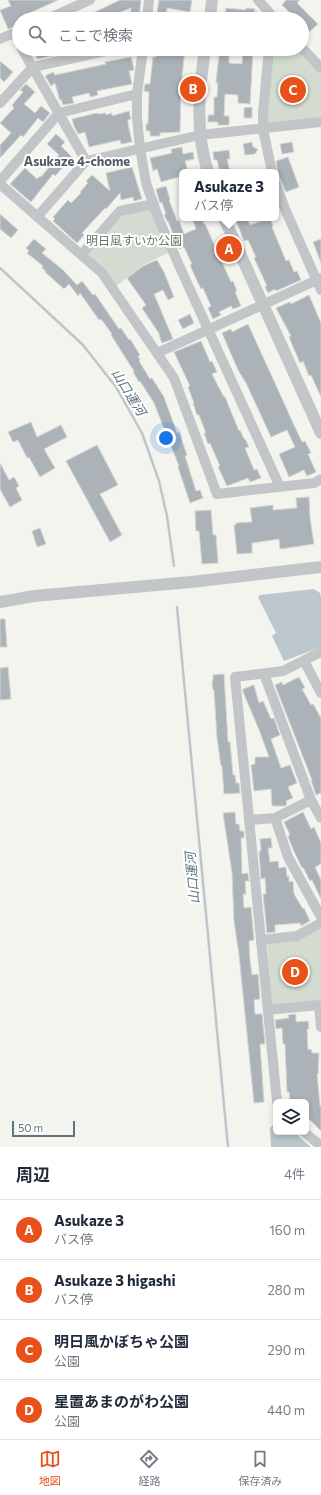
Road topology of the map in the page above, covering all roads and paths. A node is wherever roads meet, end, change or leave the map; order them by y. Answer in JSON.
{"nodes":[{"id":1,"x":90,"y":0,"type":"edge"},
{"id":2,"x":149,"y":0,"type":"edge"},
{"id":3,"x":212,"y":0,"type":"edge"},
{"id":4,"x":258,"y":0,"type":"edge"},
{"id":5,"x":63,"y":12,"type":"edge"},
{"id":6,"x":148,"y":12,"type":"edge"},
{"id":7,"x":211,"y":12,"type":"edge"},
{"id":8,"x":269,"y":12,"type":"edge"},
{"id":9,"x":12,"y":35,"type":"edge"},
{"id":10,"x":0,"y":40,"type":"edge"},
{"id":11,"x":309,"y":55,"type":"edge"},
{"id":12,"x":26,"y":56,"type":"edge"},
{"id":13,"x":82,"y":56,"type":"edge"},
{"id":14,"x":142,"y":56,"type":"edge"},
{"id":15,"x":204,"y":56,"type":"edge"},
{"id":16,"x":268,"y":56,"type":"edge"},
{"id":17,"x":33,"y":67,"type":"junction"},
{"id":18,"x":321,"y":68,"type":"edge"},
{"id":19,"x":137,"y":94,"type":"junction"},
{"id":20,"x":0,"y":104,"type":"edge"},
{"id":21,"x":59,"y":113,"type":"junction"},
{"id":22,"x":321,"y":124,"type":"edge"},
{"id":23,"x":263,"y":129,"type":"junction"},
{"id":24,"x":200,"y":135,"type":"junction"},
{"id":25,"x":140,"y":148,"type":"junction"},
{"id":26,"x":86,"y":161,"type":"junction"},
{"id":27,"x":207,"y":169,"type":"edge"},
{"id":28,"x":271,"y":169,"type":"edge"},
{"id":29,"x":0,"y":182,"type":"edge"},
{"id":30,"x":279,"y":192,"type":"edge"},
{"id":31,"x":154,"y":204,"type":"junction"},
{"id":32,"x":37,"y":217,"type":"junction"},
{"id":33,"x":225,"y":221,"type":"edge"},
{"id":34,"x":82,"y":254,"type":"junction"},
{"id":35,"x":319,"y":279,"type":"edge"},
{"id":36,"x":321,"y":290,"type":"edge"},
{"id":37,"x":263,"y":305,"type":"junction"},
{"id":38,"x":208,"y":330,"type":"junction"},
{"id":39,"x":157,"y":353,"type":"junction"},
{"id":40,"x":321,"y":433,"type":"edge"},
{"id":41,"x":321,"y":480,"type":"edge"},
{"id":42,"x":280,"y":487,"type":"junction"},
{"id":43,"x":321,"y":567,"type":"edge"},
{"id":44,"x":0,"y":602,"type":"edge"},
{"id":45,"x":321,"y":652,"type":"edge"},
{"id":46,"x":304,"y":661,"type":"junction"},
{"id":47,"x":264,"y":674,"type":"junction"},
{"id":48,"x":321,"y":693,"type":"edge"},
{"id":49,"x":311,"y":800,"type":"junction"},
{"id":50,"x":275,"y":818,"type":"junction"},
{"id":51,"x":321,"y":818,"type":"edge"},
{"id":52,"x":249,"y":820,"type":"junction"},
{"id":53,"x":321,"y":917,"type":"edge"},
{"id":54,"x":321,"y":923,"type":"edge"},
{"id":55,"x":261,"y":940,"type":"junction"},
{"id":56,"x":268,"y":1010,"type":"junction"},
{"id":57,"x":321,"y":1027,"type":"edge"},
{"id":58,"x":277,"y":1099,"type":"edge"},
{"id":59,"x":308,"y":1135,"type":"edge"},
{"id":60,"x":321,"y":1146,"type":"edge"}],
"edges":[{"from":1,"to":5,"type":"street"},
{"from":2,"to":6,"type":"street"},
{"from":3,"to":7,"type":"street"},
{"from":4,"to":8,"type":"street"},
{"from":9,"to":10,"type":"street"},
{"from":11,"to":18,"type":"street"},
{"from":12,"to":17,"type":"street"},
{"from":13,"to":17,"type":"street"},
{"from":14,"to":19,"type":"street"},
{"from":15,"to":24,"type":"street"},
{"from":16,"to":23,"type":"street"},
{"from":17,"to":20,"type":"street"},
{"from":17,"to":21,"type":"street"},
{"from":19,"to":21,"type":"street"},
{"from":19,"to":25,"type":"street"},
{"from":21,"to":26,"type":"street"},
{"from":21,"to":29,"type":"street"},
{"from":22,"to":23,"type":"street"},
{"from":23,"to":24,"type":"street"},
{"from":23,"to":28,"type":"street"},
{"from":24,"to":25,"type":"street"},
{"from":24,"to":27,"type":"street"},
{"from":25,"to":26,"type":"street"},
{"from":25,"to":31,"type":"street"},
{"from":26,"to":32,"type":"street"},
{"from":29,"to":32,"type":"street"},
{"from":30,"to":35,"type":"street"},
{"from":31,"to":34,"type":"street"},
{"from":31,"to":38,"type":"street"},
{"from":32,"to":34,"type":"street"},
{"from":33,"to":37,"type":"street"},
{"from":34,"to":39,"type":"street"},
{"from":35,"to":36,"type":"street"},
{"from":35,"to":37,"type":"street"},
{"from":37,"to":38,"type":"street"},
{"from":37,"to":40,"type":"street"},
{"from":38,"to":39,"type":"street"},
{"from":38,"to":42,"type":"street"},
{"from":39,"to":42,"type":"street"},
{"from":41,"to":42,"type":"street"},
{"from":43,"to":44,"type":"street"},
{"from":45,"to":46,"type":"street"},
{"from":46,"to":47,"type":"street"},
{"from":46,"to":48,"type":"street"},
{"from":47,"to":49,"type":"street"},
{"from":47,"to":52,"type":"street"},
{"from":49,"to":50,"type":"street"},
{"from":49,"to":51,"type":"street"},
{"from":50,"to":52,"type":"street"},
{"from":50,"to":53,"type":"street"},
{"from":52,"to":55,"type":"street"},
{"from":54,"to":55,"type":"street"},
{"from":55,"to":56,"type":"street"},
{"from":56,"to":57,"type":"street"},
{"from":56,"to":58,"type":"street"},
{"from":59,"to":60,"type":"street"}]}
